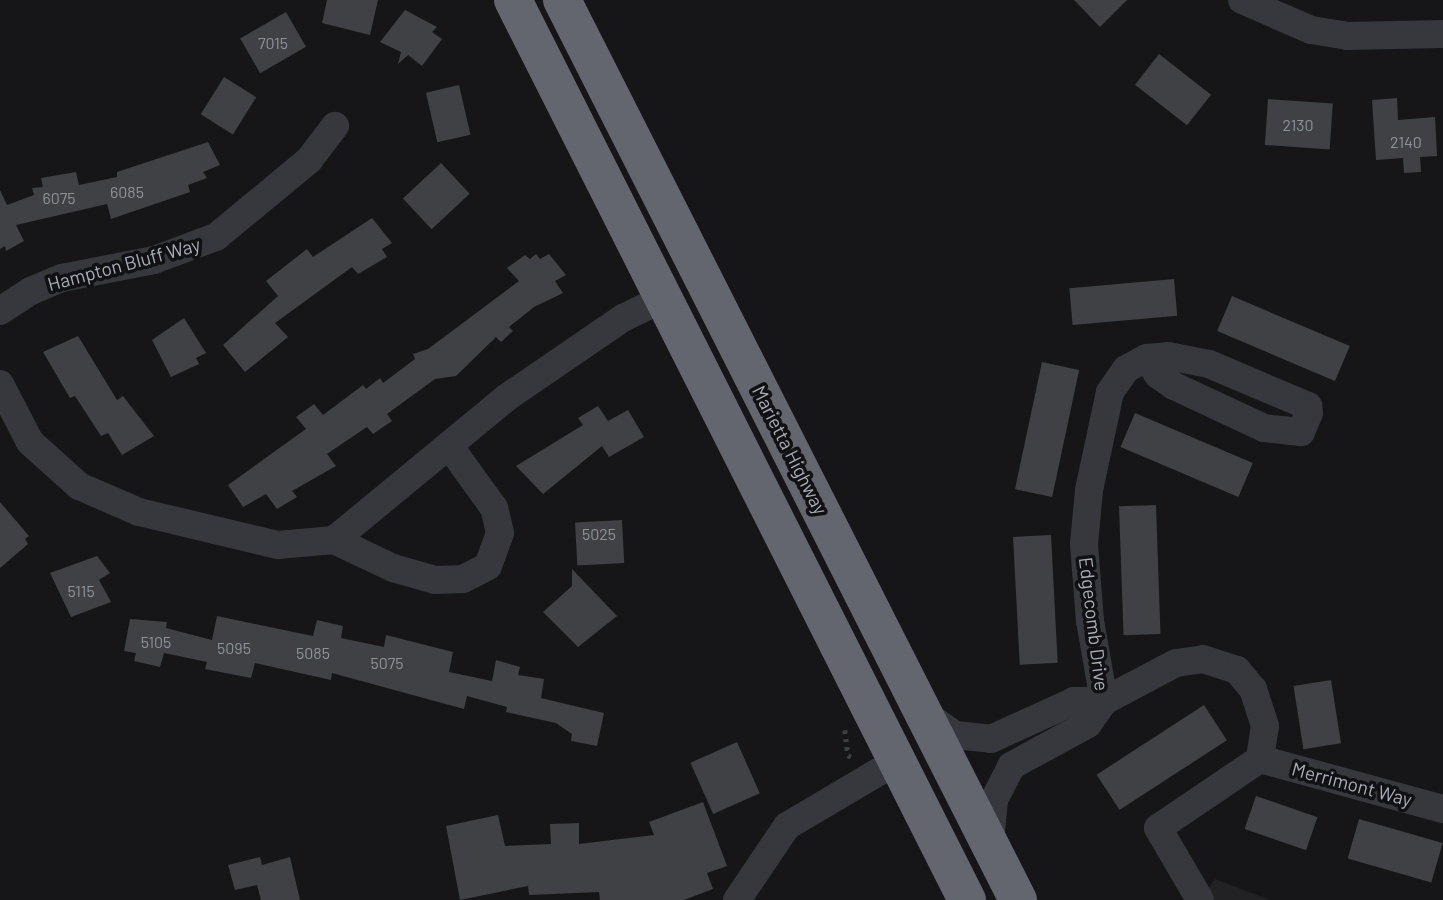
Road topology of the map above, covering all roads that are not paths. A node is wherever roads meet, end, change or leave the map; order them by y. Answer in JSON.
{"nodes":[{"id":1,"x":513,"y":0,"type":"edge"},
{"id":2,"x":562,"y":0,"type":"edge"},
{"id":3,"x":1242,"y":0,"type":"edge"},
{"id":4,"x":1443,"y":34,"type":"edge"},
{"id":5,"x":335,"y":126,"type":"dead end"},
{"id":6,"x":664,"y":298,"type":"junction"},
{"id":7,"x":0,"y":311,"type":"edge"},
{"id":8,"x":1147,"y":358,"type":"junction"},
{"id":9,"x":0,"y":384,"type":"edge"},
{"id":10,"x":450,"y":447,"type":"junction"},
{"id":11,"x":334,"y":540,"type":"junction"},
{"id":12,"x":1104,"y":701,"type":"junction"},
{"id":13,"x":924,"y":713,"type":"junction"},
{"id":14,"x":1260,"y":759,"type":"junction"},
{"id":15,"x":897,"y":761,"type":"junction"},
{"id":16,"x":1443,"y":809,"type":"edge"},
{"id":17,"x":990,"y":843,"type":"junction"},
{"id":18,"x":739,"y":899,"type":"edge"},
{"id":19,"x":967,"y":900,"type":"edge"},
{"id":20,"x":1018,"y":900,"type":"edge"},
{"id":21,"x":1200,"y":900,"type":"edge"}],
"edges":[{"from":1,"to":6,"type":"highway"},
{"from":2,"to":13,"type":"highway","name":"Marietta Highway"},
{"from":3,"to":4,"type":"street"},
{"from":5,"to":7,"type":"street","name":"Hampton Bluff Way"},
{"from":6,"to":10,"type":"street"},
{"from":6,"to":15,"type":"highway"},
{"from":8,"to":8,"type":"street"},
{"from":8,"to":12,"type":"street","name":"Edgecomb Drive"},
{"from":9,"to":11,"type":"street"},
{"from":10,"to":11,"type":"street"},
{"from":10,"to":11,"type":"street"},
{"from":12,"to":13,"type":"street"},
{"from":12,"to":14,"type":"street"},
{"from":12,"to":17,"type":"street"},
{"from":13,"to":17,"type":"highway","name":"Marietta Highway"},
{"from":14,"to":16,"type":"street","name":"Merrimont Way"},
{"from":14,"to":21,"type":"street"},
{"from":15,"to":18,"type":"street"},
{"from":15,"to":19,"type":"highway"},
{"from":17,"to":20,"type":"highway","name":"Marietta Highway"}]}
